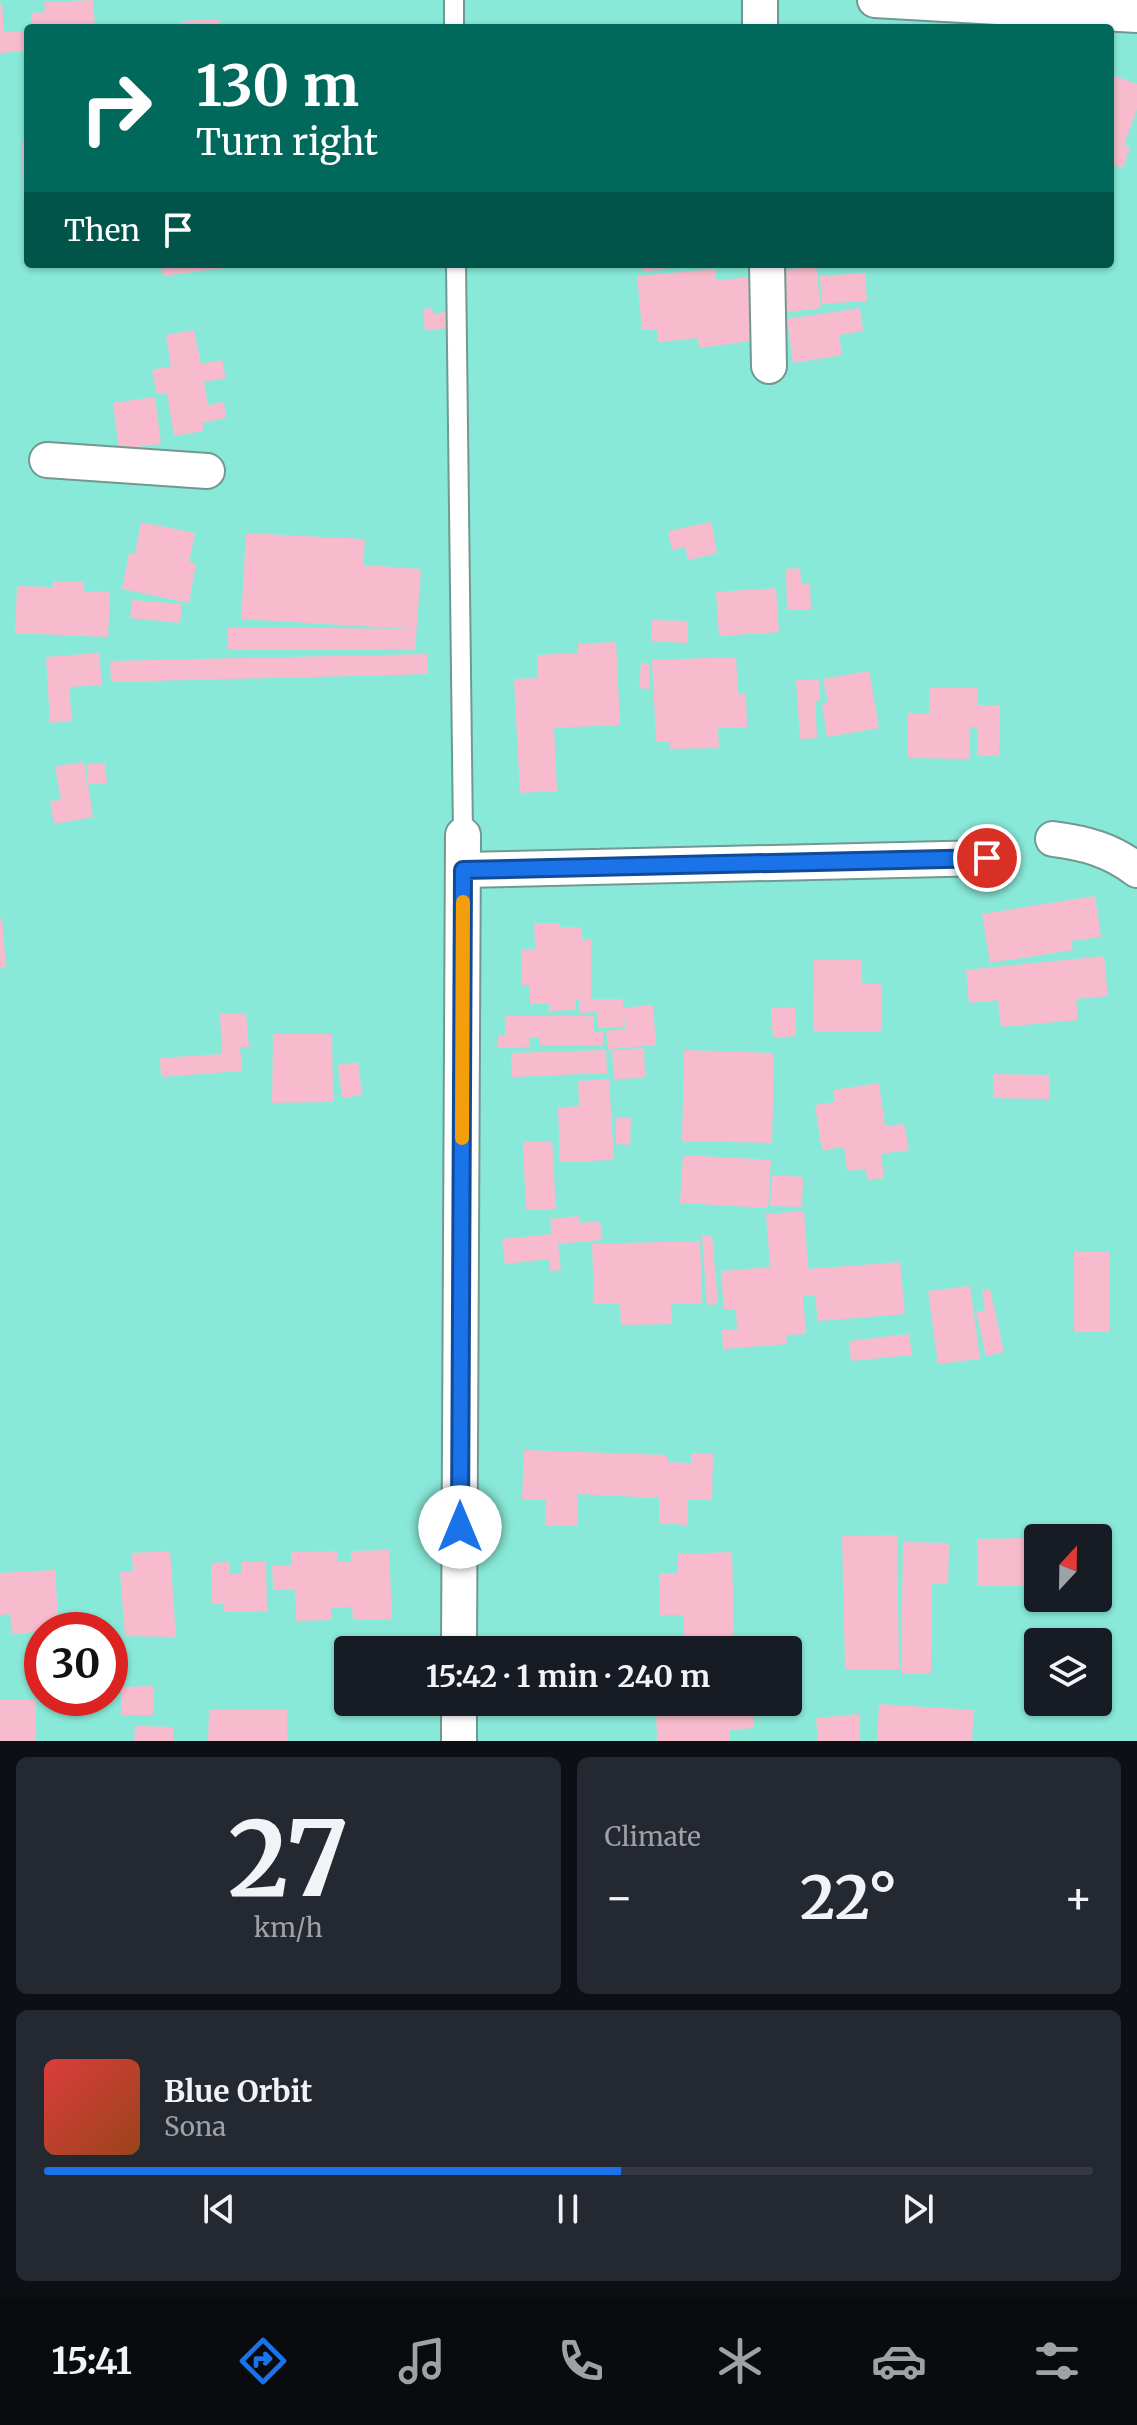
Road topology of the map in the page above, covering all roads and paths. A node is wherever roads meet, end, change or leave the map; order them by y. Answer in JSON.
{"nodes":[{"id":1,"x":454,"y":0,"type":"edge"},
{"id":2,"x":760,"y":0,"type":"edge"},
{"id":3,"x":875,"y":0,"type":"edge"},
{"id":4,"x":1137,"y":15,"type":"edge"},
{"id":5,"x":454,"y":24,"type":"edge"},
{"id":6,"x":760,"y":24,"type":"edge"},
{"id":7,"x":456,"y":268,"type":"edge"},
{"id":8,"x":767,"y":268,"type":"edge"},
{"id":9,"x":769,"y":366,"type":"dead end"},
{"id":10,"x":47,"y":460,"type":"dead end"},
{"id":11,"x":207,"y":471,"type":"dead end"},
{"id":12,"x":463,"y":835,"type":"joint"},
{"id":13,"x":1053,"y":839,"type":"dead end"},
{"id":14,"x":987,"y":858,"type":"dead end"},
{"id":15,"x":463,"y":870,"type":"junction"},
{"id":16,"x":1137,"y":870,"type":"edge"},
{"id":17,"x":459,"y":1636,"type":"edge"},
{"id":18,"x":459,"y":1716,"type":"edge"},
{"id":19,"x":459,"y":1741,"type":"edge"}],
"edges":[{"from":1,"to":5,"type":"lane"},
{"from":2,"to":6,"type":"street"},
{"from":3,"to":4,"type":"street"},
{"from":7,"to":12,"type":"lane"},
{"from":8,"to":9,"type":"street"},
{"from":10,"to":11,"type":"street"},
{"from":12,"to":15,"type":"street"},
{"from":13,"to":16,"type":"street"},
{"from":14,"to":15,"type":"street"},
{"from":15,"to":17,"type":"street"},
{"from":18,"to":19,"type":"street"}]}
